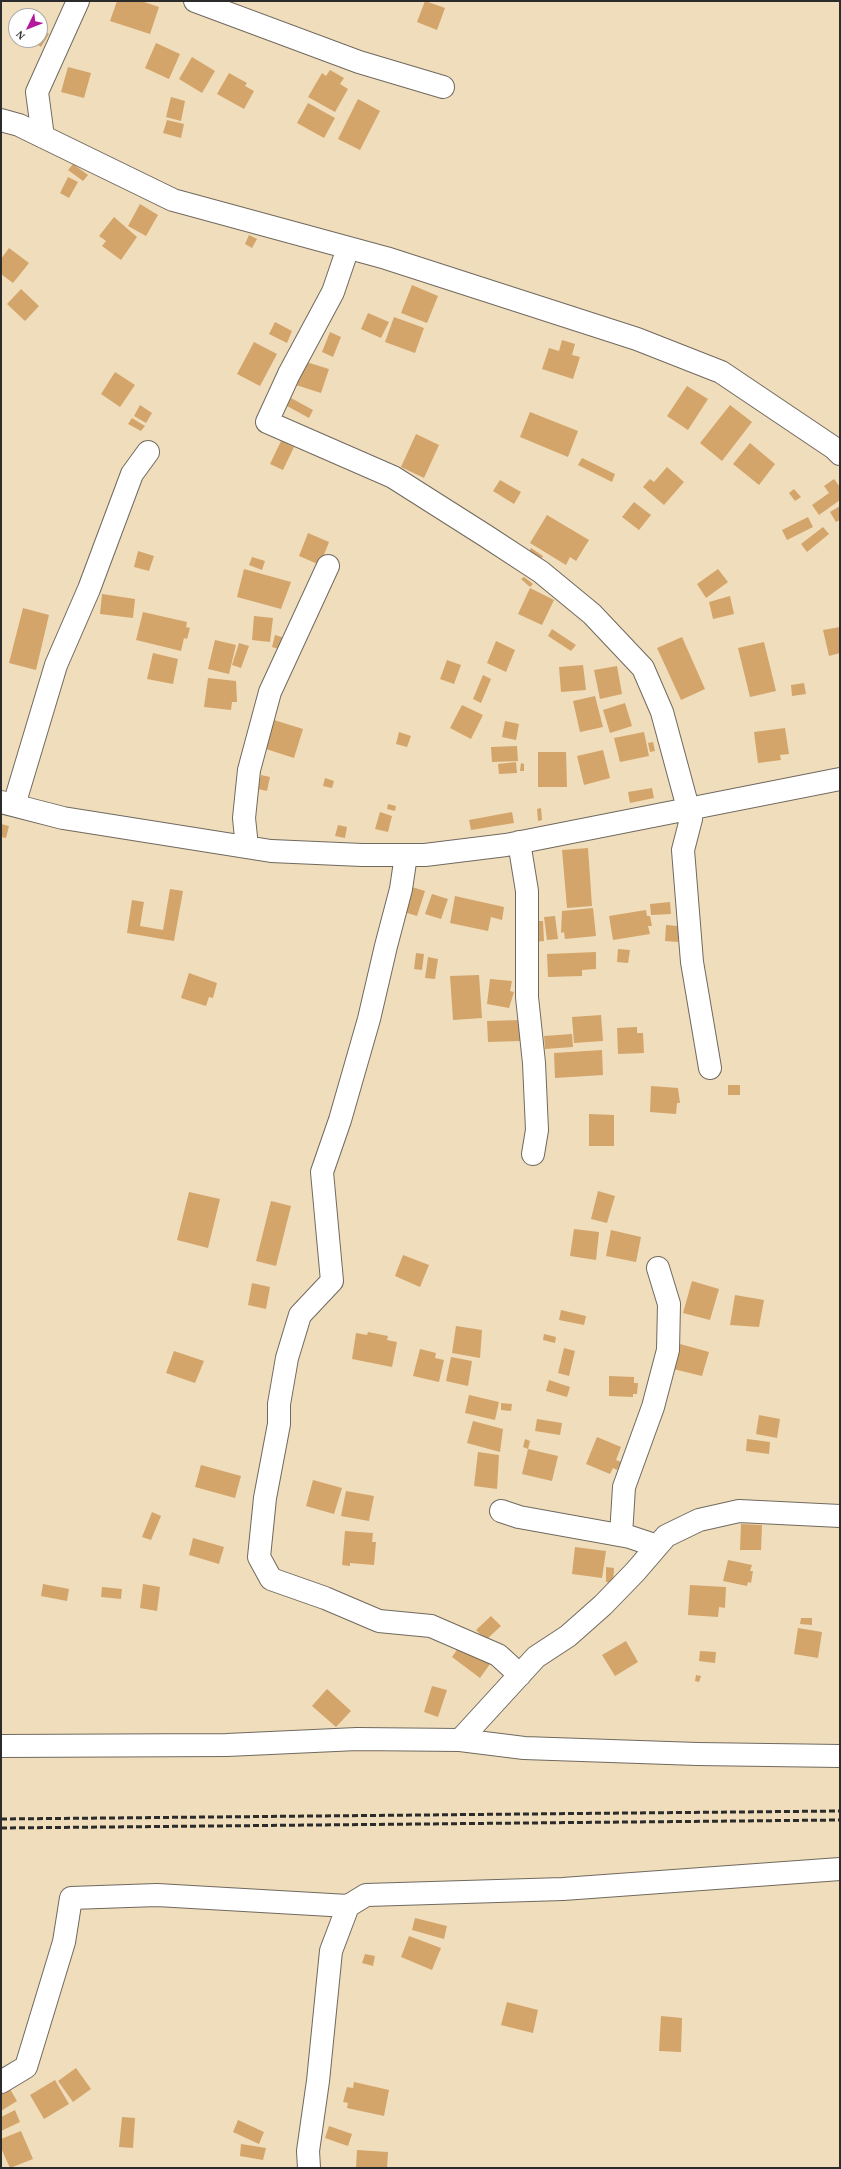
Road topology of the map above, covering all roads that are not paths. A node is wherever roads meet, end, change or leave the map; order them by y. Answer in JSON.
{"nodes":[{"id":1,"x":78,"y":1,"type":"edge"},
{"id":2,"x":195,"y":1,"type":"edge"},
{"id":3,"x":443,"y":88,"type":"dead end"},
{"id":4,"x":1,"y":120,"type":"edge"},
{"id":5,"x":43,"y":137,"type":"junction"},
{"id":6,"x":348,"y":248,"type":"junction"},
{"id":7,"x":148,"y":452,"type":"dead end"},
{"id":8,"x":840,"y":454,"type":"edge"},
{"id":9,"x":328,"y":566,"type":"dead end"},
{"id":10,"x":840,"y":780,"type":"edge"},
{"id":11,"x":7,"y":803,"type":"edge"},
{"id":12,"x":688,"y":809,"type":"junction"},
{"id":13,"x":519,"y":842,"type":"junction"},
{"id":14,"x":247,"y":847,"type":"junction"},
{"id":15,"x":406,"y":855,"type":"junction"},
{"id":16,"x":710,"y":1068,"type":"dead end"},
{"id":17,"x":533,"y":1154,"type":"dead end"},
{"id":18,"x":658,"y":1268,"type":"dead end"},
{"id":19,"x":501,"y":1511,"type":"dead end"},
{"id":20,"x":840,"y":1516,"type":"edge"},
{"id":21,"x":621,"y":1535,"type":"junction"},
{"id":22,"x":657,"y":1546,"type":"junction"},
{"id":23,"x":520,"y":1675,"type":"junction"},
{"id":24,"x":460,"y":1740,"type":"junction"},
{"id":25,"x":1,"y":1746,"type":"edge"},
{"id":26,"x":840,"y":1756,"type":"edge"},
{"id":27,"x":840,"y":1869,"type":"edge"},
{"id":28,"x":348,"y":1906,"type":"junction"},
{"id":29,"x":1,"y":2082,"type":"edge"},
{"id":30,"x":309,"y":2168,"type":"edge"}],
"edges":[{"from":1,"to":5,"type":"street"},
{"from":2,"to":3,"type":"street"},
{"from":4,"to":5,"type":"street"},
{"from":5,"to":6,"type":"street"},
{"from":6,"to":8,"type":"street"},
{"from":6,"to":12,"type":"street"},
{"from":7,"to":11,"type":"street"},
{"from":9,"to":14,"type":"street"},
{"from":10,"to":12,"type":"street"},
{"from":11,"to":14,"type":"street"},
{"from":12,"to":13,"type":"street"},
{"from":12,"to":16,"type":"street"},
{"from":13,"to":15,"type":"street"},
{"from":13,"to":17,"type":"street"},
{"from":14,"to":15,"type":"street"},
{"from":15,"to":23,"type":"street"},
{"from":18,"to":21,"type":"street"},
{"from":19,"to":21,"type":"street"},
{"from":20,"to":22,"type":"street"},
{"from":21,"to":22,"type":"street"},
{"from":22,"to":23,"type":"street"},
{"from":23,"to":24,"type":"street"},
{"from":24,"to":25,"type":"street"},
{"from":24,"to":26,"type":"street"},
{"from":27,"to":28,"type":"street"},
{"from":28,"to":29,"type":"street"},
{"from":28,"to":30,"type":"street"}]}
